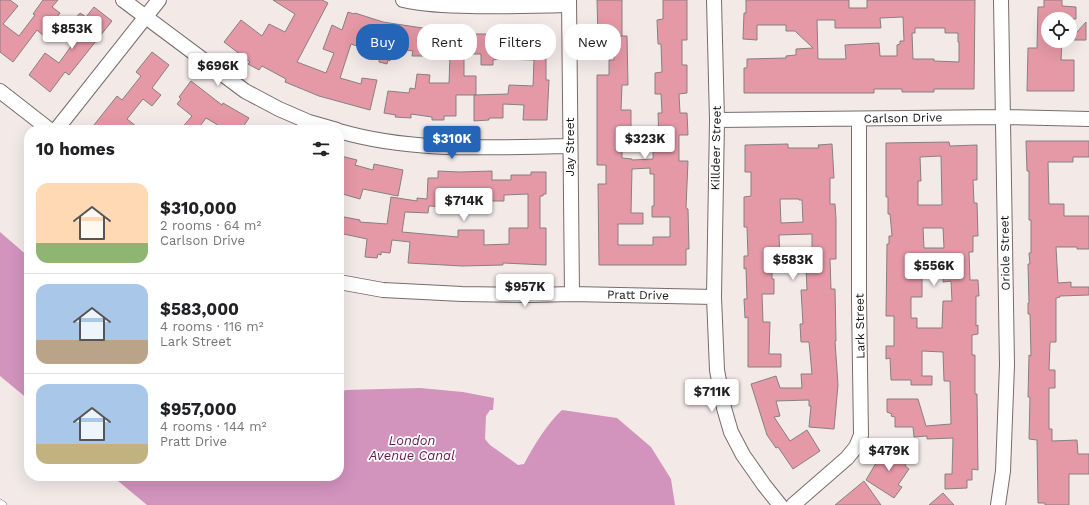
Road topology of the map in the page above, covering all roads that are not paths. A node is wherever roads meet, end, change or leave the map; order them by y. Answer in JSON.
{"nodes":[{"id":1,"x":123,"y":0,"type":"edge"},
{"id":2,"x":159,"y":0,"type":"edge"},
{"id":3,"x":403,"y":0,"type":"edge"},
{"id":4,"x":714,"y":0,"type":"edge"},
{"id":5,"x":1001,"y":0,"type":"edge"},
{"id":6,"x":569,"y":2,"type":"edge"},
{"id":7,"x":145,"y":18,"type":"junction"},
{"id":8,"x":0,"y":91,"type":"edge"},
{"id":9,"x":1002,"y":117,"type":"junction"},
{"id":10,"x":859,"y":119,"type":"junction"},
{"id":11,"x":1089,"y":119,"type":"edge"},
{"id":12,"x":717,"y":120,"type":"junction"},
{"id":13,"x":44,"y":125,"type":"edge"},
{"id":14,"x":60,"y":125,"type":"edge"},
{"id":15,"x":320,"y":125,"type":"edge"},
{"id":16,"x":344,"y":131,"type":"edge"},
{"id":17,"x":570,"y":146,"type":"junction"},
{"id":18,"x":344,"y":283,"type":"edge"},
{"id":19,"x":572,"y":294,"type":"junction"},
{"id":20,"x":714,"y":297,"type":"junction"},
{"id":21,"x":0,"y":503,"type":"edge"},
{"id":22,"x":3,"y":505,"type":"edge"},
{"id":23,"x":780,"y":505,"type":"edge"},
{"id":24,"x":793,"y":505,"type":"edge"},
{"id":25,"x":998,"y":505,"type":"edge"}],
"edges":[{"from":1,"to":7,"type":"street"},
{"from":2,"to":7,"type":"street"},
{"from":3,"to":6,"type":"street"},
{"from":4,"to":12,"type":"street","name":"Killdeer Street"},
{"from":5,"to":9,"type":"street","name":"Oriole Street"},
{"from":6,"to":17,"type":"street","name":"Jay Street"},
{"from":7,"to":14,"type":"street"},
{"from":7,"to":15,"type":"street"},
{"from":8,"to":13,"type":"street"},
{"from":9,"to":10,"type":"street","name":"Carlson Drive"},
{"from":9,"to":11,"type":"street","name":"Carlson Drive"},
{"from":9,"to":25,"type":"street","name":"Oriole Street"},
{"from":10,"to":12,"type":"street","name":"Carlson Drive"},
{"from":10,"to":24,"type":"street","name":"Lark Street"},
{"from":12,"to":20,"type":"street","name":"Killdeer Street"},
{"from":16,"to":17,"type":"street"},
{"from":17,"to":19,"type":"street","name":"Jay Street"},
{"from":18,"to":19,"type":"street","name":"Pratt Drive"},
{"from":19,"to":20,"type":"street","name":"Pratt Drive"},
{"from":20,"to":23,"type":"street"},
{"from":21,"to":22,"type":"lane"}]}
